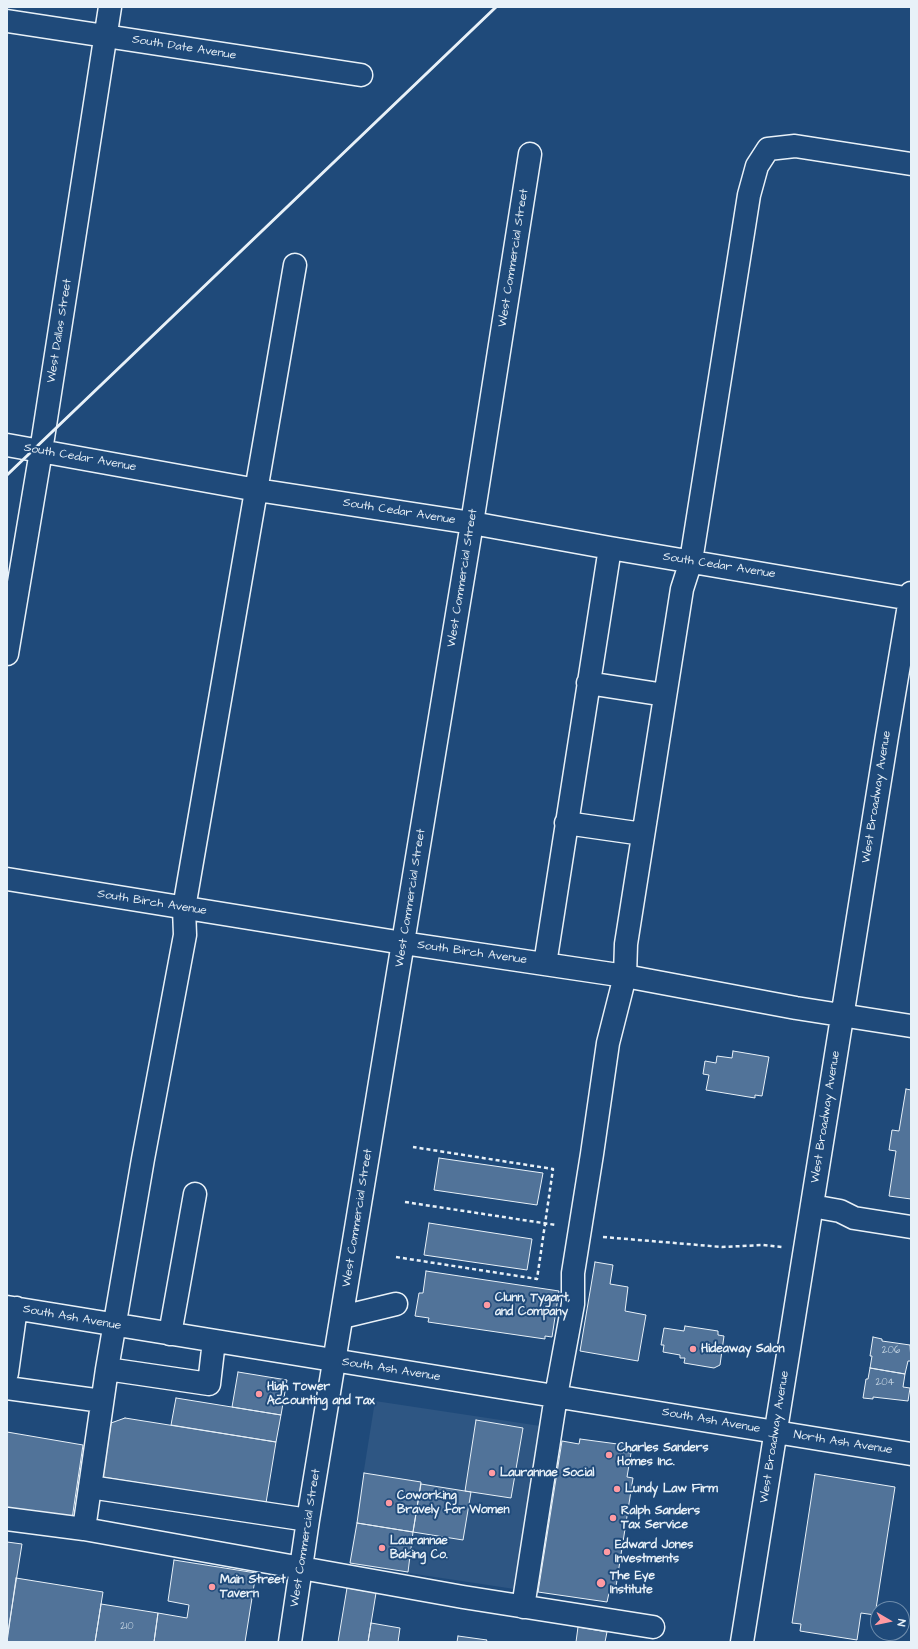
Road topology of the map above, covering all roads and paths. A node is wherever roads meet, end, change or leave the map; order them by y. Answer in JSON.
{"nodes":[{"id":1,"x":110,"y":7,"type":"edge"},
{"id":2,"x":7,"y":21,"type":"edge"},
{"id":3,"x":106,"y":36,"type":"junction"},
{"id":4,"x":361,"y":76,"type":"dead end"},
{"id":5,"x":530,"y":154,"type":"dead end"},
{"id":6,"x":911,"y":164,"type":"edge"},
{"id":7,"x":295,"y":265,"type":"dead end"},
{"id":8,"x":7,"y":445,"type":"edge"},
{"id":9,"x":41,"y":451,"type":"junction"},
{"id":10,"x":256,"y":490,"type":"junction"},
{"id":11,"x":472,"y":523,"type":"junction"},
{"id":12,"x":610,"y":548,"type":"junction"},
{"id":13,"x":691,"y":561,"type":"junction"},
{"id":14,"x":911,"y":597,"type":"edge"},
{"id":15,"x":7,"y":654,"type":"edge"},
{"id":16,"x":588,"y":683,"type":"junction"},
{"id":17,"x":665,"y":695,"type":"junction"},
{"id":18,"x":566,"y":823,"type":"junction"},
{"id":19,"x":643,"y":834,"type":"junction"},
{"id":20,"x":7,"y":880,"type":"edge"},
{"id":21,"x":184,"y":908,"type":"junction"},
{"id":22,"x":403,"y":943,"type":"junction"},
{"id":23,"x":545,"y":964,"type":"junction"},
{"id":24,"x":625,"y":976,"type":"junction"},
{"id":25,"x":842,"y":1014,"type":"junction"},
{"id":26,"x":911,"y":1026,"type":"edge"},
{"id":27,"x":413,"y":1147,"type":"dead end"},
{"id":28,"x":195,"y":1194,"type":"dead end"},
{"id":29,"x":405,"y":1202,"type":"dead end"},
{"id":30,"x":812,"y":1206,"type":"junction"},
{"id":31,"x":545,"y":1223,"type":"junction"},
{"id":32,"x":911,"y":1228,"type":"edge"},
{"id":33,"x":579,"y":1234,"type":"junction"},
{"id":34,"x":805,"y":1249,"type":"junction"},
{"id":35,"x":396,"y":1257,"type":"dead end"},
{"id":36,"x":396,"y":1304,"type":"dead end"},
{"id":37,"x":11,"y":1307,"type":"edge"},
{"id":38,"x":342,"y":1317,"type":"junction"},
{"id":39,"x":115,"y":1325,"type":"junction"},
{"id":40,"x":170,"y":1334,"type":"junction"},
{"id":41,"x":214,"y":1341,"type":"junction"},
{"id":42,"x":335,"y":1361,"type":"junction"},
{"id":43,"x":107,"y":1369,"type":"junction"},
{"id":44,"x":7,"y":1373,"type":"edge"},
{"id":45,"x":7,"y":1388,"type":"edge"},
{"id":46,"x":556,"y":1396,"type":"junction"},
{"id":47,"x":102,"y":1401,"type":"junction"},
{"id":48,"x":776,"y":1432,"type":"junction"},
{"id":49,"x":911,"y":1454,"type":"edge"},
{"id":50,"x":90,"y":1487,"type":"junction"},
{"id":51,"x":7,"y":1519,"type":"edge"},
{"id":52,"x":308,"y":1520,"type":"junction"},
{"id":53,"x":84,"y":1529,"type":"junction"},
{"id":54,"x":302,"y":1568,"type":"junction"},
{"id":55,"x":523,"y":1607,"type":"junction"},
{"id":56,"x":653,"y":1627,"type":"dead end"},
{"id":57,"x":290,"y":1642,"type":"edge"},
{"id":58,"x":747,"y":1642,"type":"edge"}],
"edges":[{"from":1,"to":3,"type":"street","name":"West Dallas Street"},
{"from":2,"to":3,"type":"street","name":"South Date Avenue"},
{"from":3,"to":4,"type":"street","name":"South Date Avenue"},
{"from":3,"to":9,"type":"street","name":"West Dallas Street"},
{"from":5,"to":11,"type":"street","name":"West Commercial Street"},
{"from":6,"to":13,"type":"street"},
{"from":7,"to":10,"type":"street"},
{"from":8,"to":9,"type":"street","name":"South Cedar Avenue"},
{"from":9,"to":10,"type":"street","name":"South Cedar Avenue"},
{"from":9,"to":15,"type":"street","name":"West Dallas Street"},
{"from":10,"to":11,"type":"street","name":"South Cedar Avenue"},
{"from":10,"to":21,"type":"street"},
{"from":11,"to":12,"type":"street","name":"South Cedar Avenue"},
{"from":11,"to":22,"type":"street","name":"West Commercial Street"},
{"from":12,"to":13,"type":"street","name":"South Cedar Avenue"},
{"from":12,"to":16,"type":"street"},
{"from":13,"to":14,"type":"street","name":"South Cedar Avenue"},
{"from":13,"to":17,"type":"street"},
{"from":14,"to":25,"type":"street","name":"West Broadway Avenue"},
{"from":16,"to":17,"type":"street"},
{"from":16,"to":18,"type":"street"},
{"from":17,"to":19,"type":"street"},
{"from":18,"to":19,"type":"street"},
{"from":18,"to":23,"type":"street"},
{"from":19,"to":24,"type":"street"},
{"from":20,"to":21,"type":"street","name":"South Birch Avenue"},
{"from":21,"to":22,"type":"street","name":"South Birch Avenue"},
{"from":21,"to":39,"type":"street"},
{"from":22,"to":23,"type":"street","name":"South Birch Avenue"},
{"from":22,"to":38,"type":"street","name":"West Commercial Street"},
{"from":23,"to":24,"type":"street","name":"South Birch Avenue"},
{"from":24,"to":25,"type":"street","name":"South Birch Avenue"},
{"from":24,"to":33,"type":"street"},
{"from":25,"to":26,"type":"street","name":"South Birch Avenue"},
{"from":25,"to":30,"type":"street","name":"West Broadway Avenue"},
{"from":27,"to":31,"type":"path"},
{"from":28,"to":40,"type":"street"},
{"from":29,"to":31,"type":"path"},
{"from":30,"to":32,"type":"street"},
{"from":30,"to":34,"type":"street","name":"West Broadway Avenue"},
{"from":31,"to":33,"type":"path"},
{"from":31,"to":35,"type":"path"},
{"from":33,"to":34,"type":"path"},
{"from":33,"to":46,"type":"street"},
{"from":34,"to":48,"type":"street","name":"West Broadway Avenue"},
{"from":36,"to":38,"type":"street"},
{"from":37,"to":39,"type":"street","name":"South Ash Avenue"},
{"from":37,"to":44,"type":"street"},
{"from":38,"to":42,"type":"street","name":"West Commercial Street"},
{"from":39,"to":40,"type":"street","name":"South Ash Avenue"},
{"from":39,"to":43,"type":"street"},
{"from":40,"to":41,"type":"street","name":"South Ash Avenue"},
{"from":41,"to":42,"type":"street","name":"South Ash Avenue"},
{"from":41,"to":43,"type":"street"},
{"from":42,"to":46,"type":"street","name":"South Ash Avenue"},
{"from":42,"to":52,"type":"street","name":"West Commercial Street"},
{"from":43,"to":47,"type":"street"},
{"from":45,"to":47,"type":"street"},
{"from":46,"to":48,"type":"street","name":"South Ash Avenue"},
{"from":46,"to":55,"type":"street"},
{"from":47,"to":50,"type":"street"},
{"from":48,"to":49,"type":"street","name":"North Ash Avenue"},
{"from":48,"to":58,"type":"street","name":"West Broadway Avenue"},
{"from":50,"to":52,"type":"street"},
{"from":50,"to":53,"type":"street"},
{"from":51,"to":53,"type":"street"},
{"from":52,"to":54,"type":"street","name":"West Commercial Street"},
{"from":53,"to":54,"type":"street"},
{"from":54,"to":55,"type":"street"},
{"from":54,"to":57,"type":"street","name":"West Commercial Street"},
{"from":55,"to":56,"type":"street"}]}
